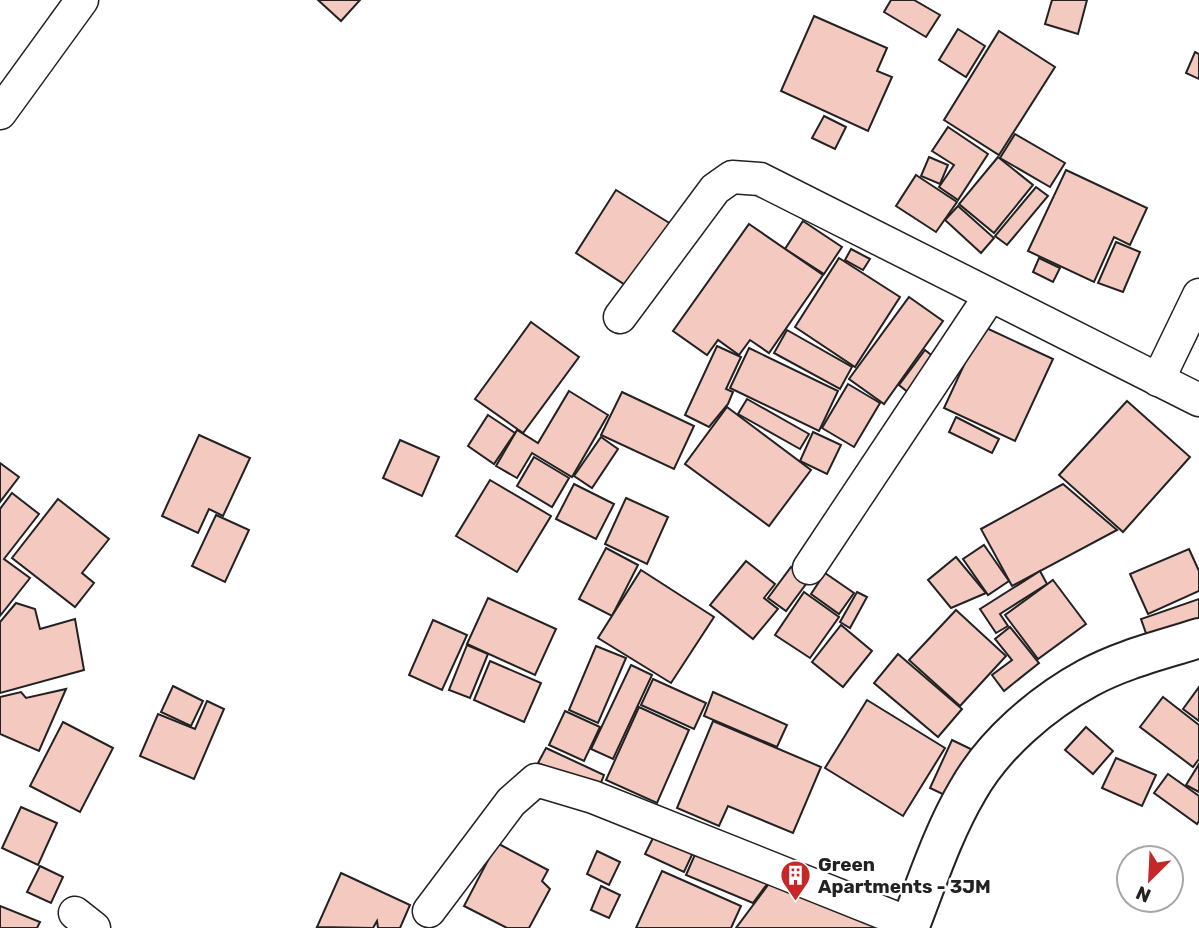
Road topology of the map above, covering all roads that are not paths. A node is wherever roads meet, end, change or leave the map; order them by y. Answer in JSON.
{"nodes":[{"id":1,"x":82,"y":0,"type":"edge"},
{"id":2,"x":0,"y":113,"type":"edge"},
{"id":3,"x":1199,"y":295,"type":"edge"},
{"id":4,"x":990,"y":296,"type":"junction"},
{"id":5,"x":620,"y":317,"type":"dead end"},
{"id":6,"x":1158,"y":380,"type":"junction"},
{"id":7,"x":1199,"y":400,"type":"edge"},
{"id":8,"x":809,"y":568,"type":"dead end"},
{"id":9,"x":1199,"y":638,"type":"edge"},
{"id":10,"x":429,"y":911,"type":"dead end"},
{"id":11,"x":910,"y":926,"type":"edge"}],
"edges":[{"from":1,"to":2,"type":"street"},
{"from":3,"to":6,"type":"street"},
{"from":4,"to":5,"type":"street"},
{"from":4,"to":6,"type":"street"},
{"from":4,"to":8,"type":"street"},
{"from":6,"to":7,"type":"street"},
{"from":9,"to":11,"type":"street"},
{"from":10,"to":11,"type":"street"}]}
